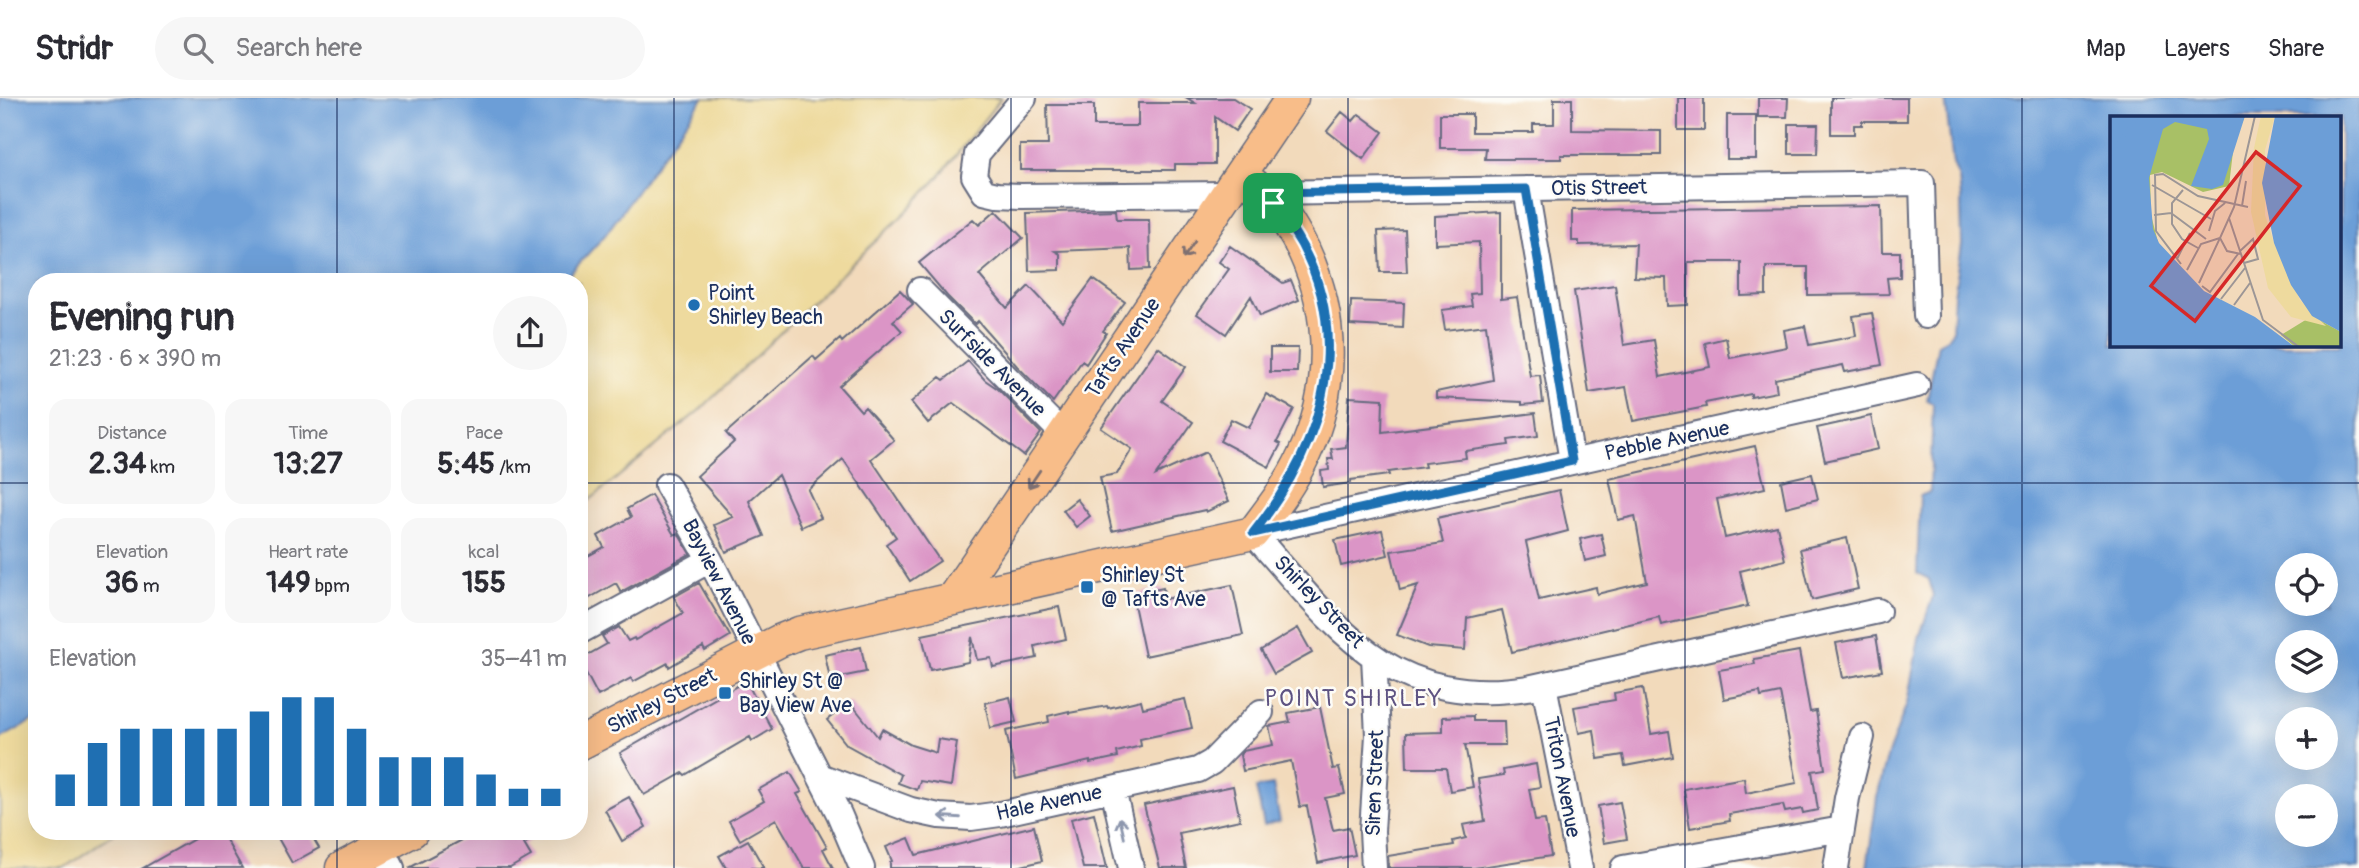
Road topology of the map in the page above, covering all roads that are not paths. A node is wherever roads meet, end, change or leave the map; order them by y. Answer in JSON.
{"nodes":[{"id":1,"x":1024,"y":98,"type":"edge"},
{"id":2,"x":1292,"y":98,"type":"edge"},
{"id":3,"x":1244,"y":187,"type":"junction"},
{"id":4,"x":1526,"y":189,"type":"junction"},
{"id":5,"x":920,"y":290,"type":"dead end"},
{"id":6,"x":1926,"y":316,"type":"dead end"},
{"id":7,"x":1917,"y":385,"type":"dead end"},
{"id":8,"x":1064,"y":435,"type":"junction"},
{"id":9,"x":1572,"y":461,"type":"junction"},
{"id":10,"x":667,"y":485,"type":"dead end"},
{"id":11,"x":1253,"y":533,"type":"junction"},
{"id":12,"x":710,"y":560,"type":"junction"},
{"id":13,"x":953,"y":598,"type":"junction"},
{"id":14,"x":1878,"y":611,"type":"dead end"},
{"id":15,"x":588,"y":627,"type":"edge"},
{"id":16,"x":756,"y":652,"type":"junction"},
{"id":17,"x":1374,"y":657,"type":"junction"},
{"id":18,"x":1544,"y":685,"type":"junction"},
{"id":19,"x":1261,"y":712,"type":"dead end"},
{"id":20,"x":1862,"y":737,"type":"dead end"},
{"id":21,"x":588,"y":739,"type":"edge"},
{"id":22,"x":820,"y":776,"type":"junction"},
{"id":23,"x":1113,"y":789,"type":"junction"},
{"id":24,"x":1842,"y":829,"type":"junction"},
{"id":25,"x":382,"y":849,"type":"edge"},
{"id":26,"x":342,"y":868,"type":"edge"},
{"id":27,"x":862,"y":868,"type":"edge"},
{"id":28,"x":1131,"y":868,"type":"edge"},
{"id":29,"x":1374,"y":868,"type":"edge"},
{"id":30,"x":1580,"y":868,"type":"edge"},
{"id":31,"x":1623,"y":868,"type":"edge"},
{"id":32,"x":1836,"y":868,"type":"edge"}],
"edges":[{"from":1,"to":3,"type":"street","name":"Otis Street"},
{"from":2,"to":3,"type":"main road","name":"Tafts Avenue"},
{"from":3,"to":4,"type":"street","name":"Otis Street"},
{"from":3,"to":8,"type":"main road","name":"Tafts Avenue","one_way":true},
{"from":3,"to":11,"type":"main road"},
{"from":4,"to":6,"type":"street","name":"Otis Street"},
{"from":4,"to":9,"type":"street"},
{"from":5,"to":8,"type":"street","name":"Surfside Avenue"},
{"from":7,"to":9,"type":"street","name":"Pebble Avenue"},
{"from":8,"to":13,"type":"main road","name":"Tafts Avenue","one_way":true},
{"from":9,"to":11,"type":"street","name":"Pebble Avenue"},
{"from":10,"to":12,"type":"street","name":"Bayview Avenue"},
{"from":11,"to":13,"type":"main road","name":"Shirley Street"},
{"from":11,"to":17,"type":"street","name":"Shirley Street"},
{"from":12,"to":15,"type":"street"},
{"from":12,"to":16,"type":"street","name":"Bayview Avenue"},
{"from":13,"to":16,"type":"main road","name":"Shirley Street"},
{"from":14,"to":18,"type":"street","name":"Shirley Street"},
{"from":16,"to":21,"type":"main road","name":"Shirley Street"},
{"from":16,"to":22,"type":"street","name":"Bayview Avenue"},
{"from":17,"to":18,"type":"street","name":"Shirley Street"},
{"from":17,"to":29,"type":"street","name":"Siren Street"},
{"from":18,"to":30,"type":"street","name":"Triton Avenue"},
{"from":19,"to":23,"type":"street","name":"Hale Avenue"},
{"from":20,"to":24,"type":"street"},
{"from":23,"to":22,"type":"street","name":"Hale Avenue","one_way":true},
{"from":22,"to":27,"type":"street","name":"Bayview Avenue"},
{"from":28,"to":23,"type":"street","one_way":true},
{"from":24,"to":31,"type":"street"},
{"from":24,"to":32,"type":"street"},
{"from":25,"to":26,"type":"main road"}]}
